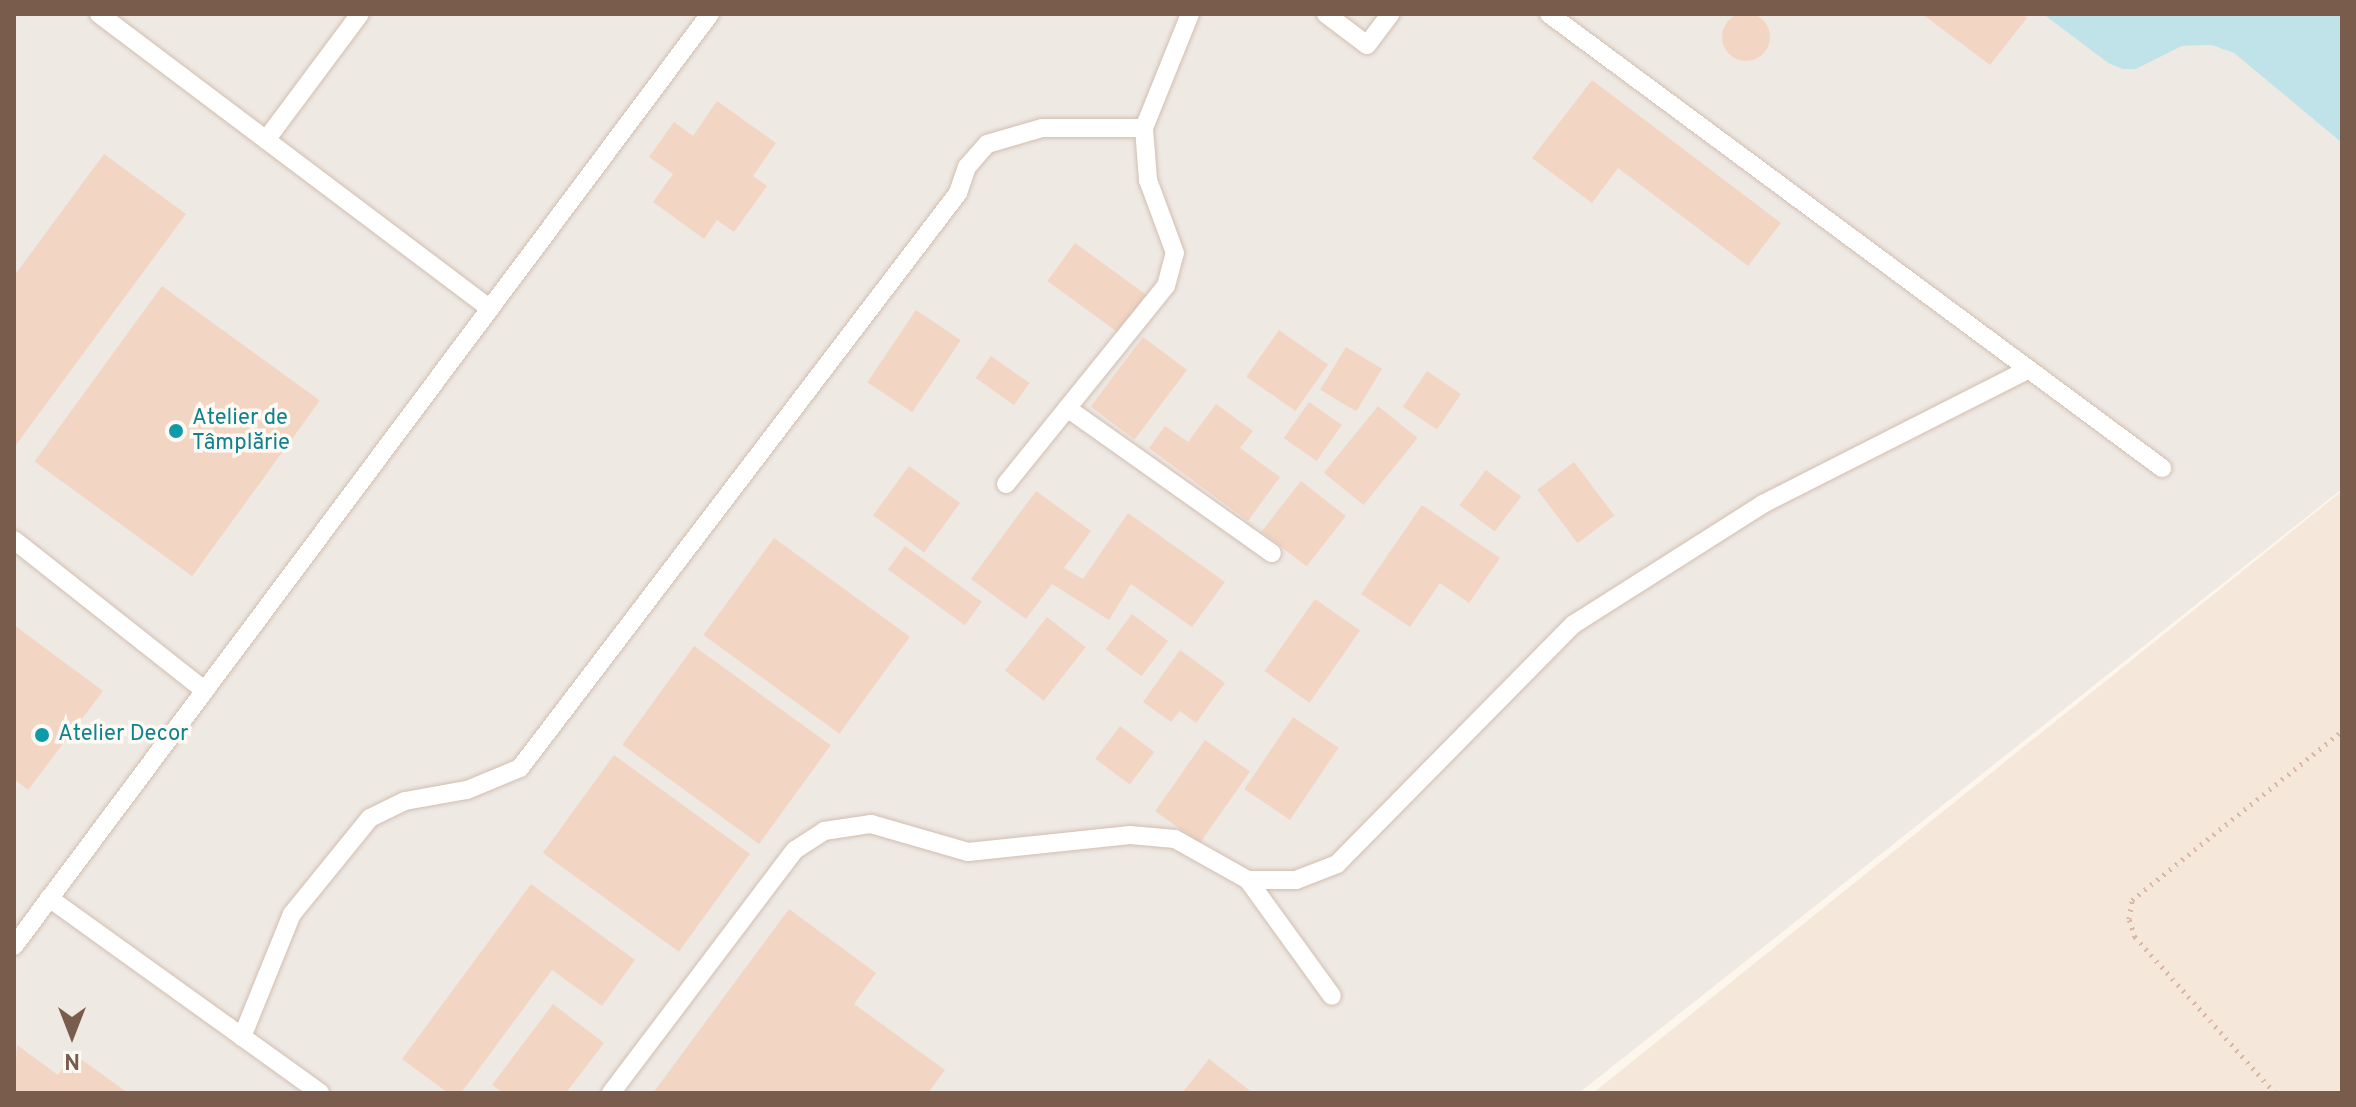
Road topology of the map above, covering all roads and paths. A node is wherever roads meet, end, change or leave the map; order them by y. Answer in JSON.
{"nodes":[{"id":1,"x":99,"y":14,"type":"edge"},
{"id":2,"x":360,"y":14,"type":"edge"},
{"id":3,"x":710,"y":14,"type":"edge"},
{"id":4,"x":1190,"y":14,"type":"edge"},
{"id":5,"x":1326,"y":14,"type":"edge"},
{"id":6,"x":1390,"y":14,"type":"edge"},
{"id":7,"x":1549,"y":14,"type":"edge"},
{"id":8,"x":1144,"y":128,"type":"junction"},
{"id":9,"x":266,"y":140,"type":"junction"},
{"id":10,"x":490,"y":309,"type":"junction"},
{"id":11,"x":2029,"y":369,"type":"junction"},
{"id":12,"x":1067,"y":408,"type":"junction"},
{"id":13,"x":2162,"y":468,"type":"dead end"},
{"id":14,"x":1006,"y":484,"type":"dead end"},
{"id":15,"x":14,"y":540,"type":"edge"},
{"id":16,"x":1272,"y":553,"type":"dead end"},
{"id":17,"x":205,"y":691,"type":"junction"},
{"id":18,"x":2342,"y":731,"type":"edge"},
{"id":19,"x":1248,"y":880,"type":"junction"},
{"id":20,"x":49,"y":898,"type":"junction"},
{"id":21,"x":14,"y":946,"type":"edge"},
{"id":22,"x":1332,"y":996,"type":"dead end"},
{"id":23,"x":242,"y":1037,"type":"junction"},
{"id":24,"x":320,"y":1093,"type":"edge"},
{"id":25,"x":611,"y":1093,"type":"edge"},
{"id":26,"x":2275,"y":1093,"type":"edge"}],
"edges":[{"from":1,"to":9,"type":"lane"},
{"from":2,"to":9,"type":"lane"},
{"from":3,"to":10,"type":"lane"},
{"from":4,"to":8,"type":"lane"},
{"from":5,"to":6,"type":"lane"},
{"from":7,"to":11,"type":"lane"},
{"from":8,"to":12,"type":"lane"},
{"from":8,"to":23,"type":"lane"},
{"from":9,"to":10,"type":"lane"},
{"from":10,"to":17,"type":"lane"},
{"from":11,"to":13,"type":"lane"},
{"from":11,"to":19,"type":"lane"},
{"from":12,"to":14,"type":"lane"},
{"from":12,"to":16,"type":"lane"},
{"from":15,"to":17,"type":"lane"},
{"from":17,"to":20,"type":"lane"},
{"from":18,"to":26,"type":"path"},
{"from":19,"to":22,"type":"lane"},
{"from":19,"to":25,"type":"lane"},
{"from":20,"to":21,"type":"lane"},
{"from":20,"to":23,"type":"lane"},
{"from":23,"to":24,"type":"lane"}]}
